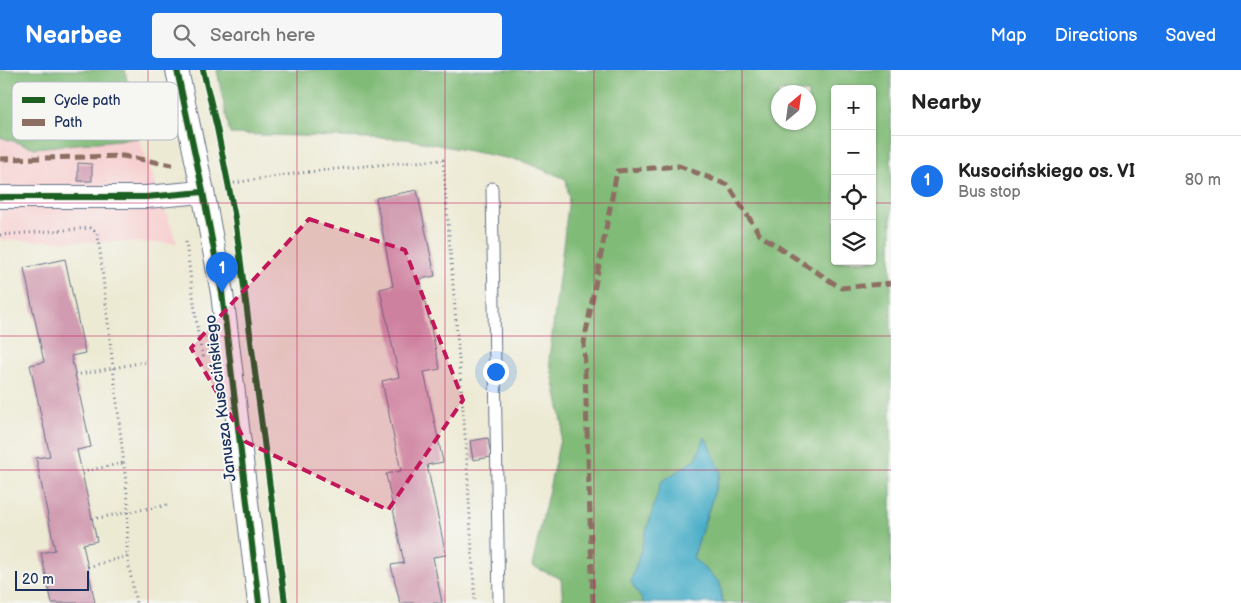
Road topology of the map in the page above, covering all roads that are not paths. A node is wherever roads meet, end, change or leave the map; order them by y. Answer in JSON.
{"nodes":[{"id":1,"x":177,"y":70,"type":"edge"},
{"id":2,"x":492,"y":188,"type":"dead end"},
{"id":3,"x":203,"y":192,"type":"junction"},
{"id":4,"x":0,"y":197,"type":"edge"},
{"id":5,"x":259,"y":603,"type":"edge"},
{"id":6,"x":498,"y":603,"type":"edge"}],
"edges":[{"from":1,"to":3,"type":"street","name":"Janusza Kusocińskiego"},
{"from":2,"to":6,"type":"lane"},
{"from":3,"to":4,"type":"street"},
{"from":3,"to":5,"type":"street","name":"Janusza Kusocińskiego"}]}
